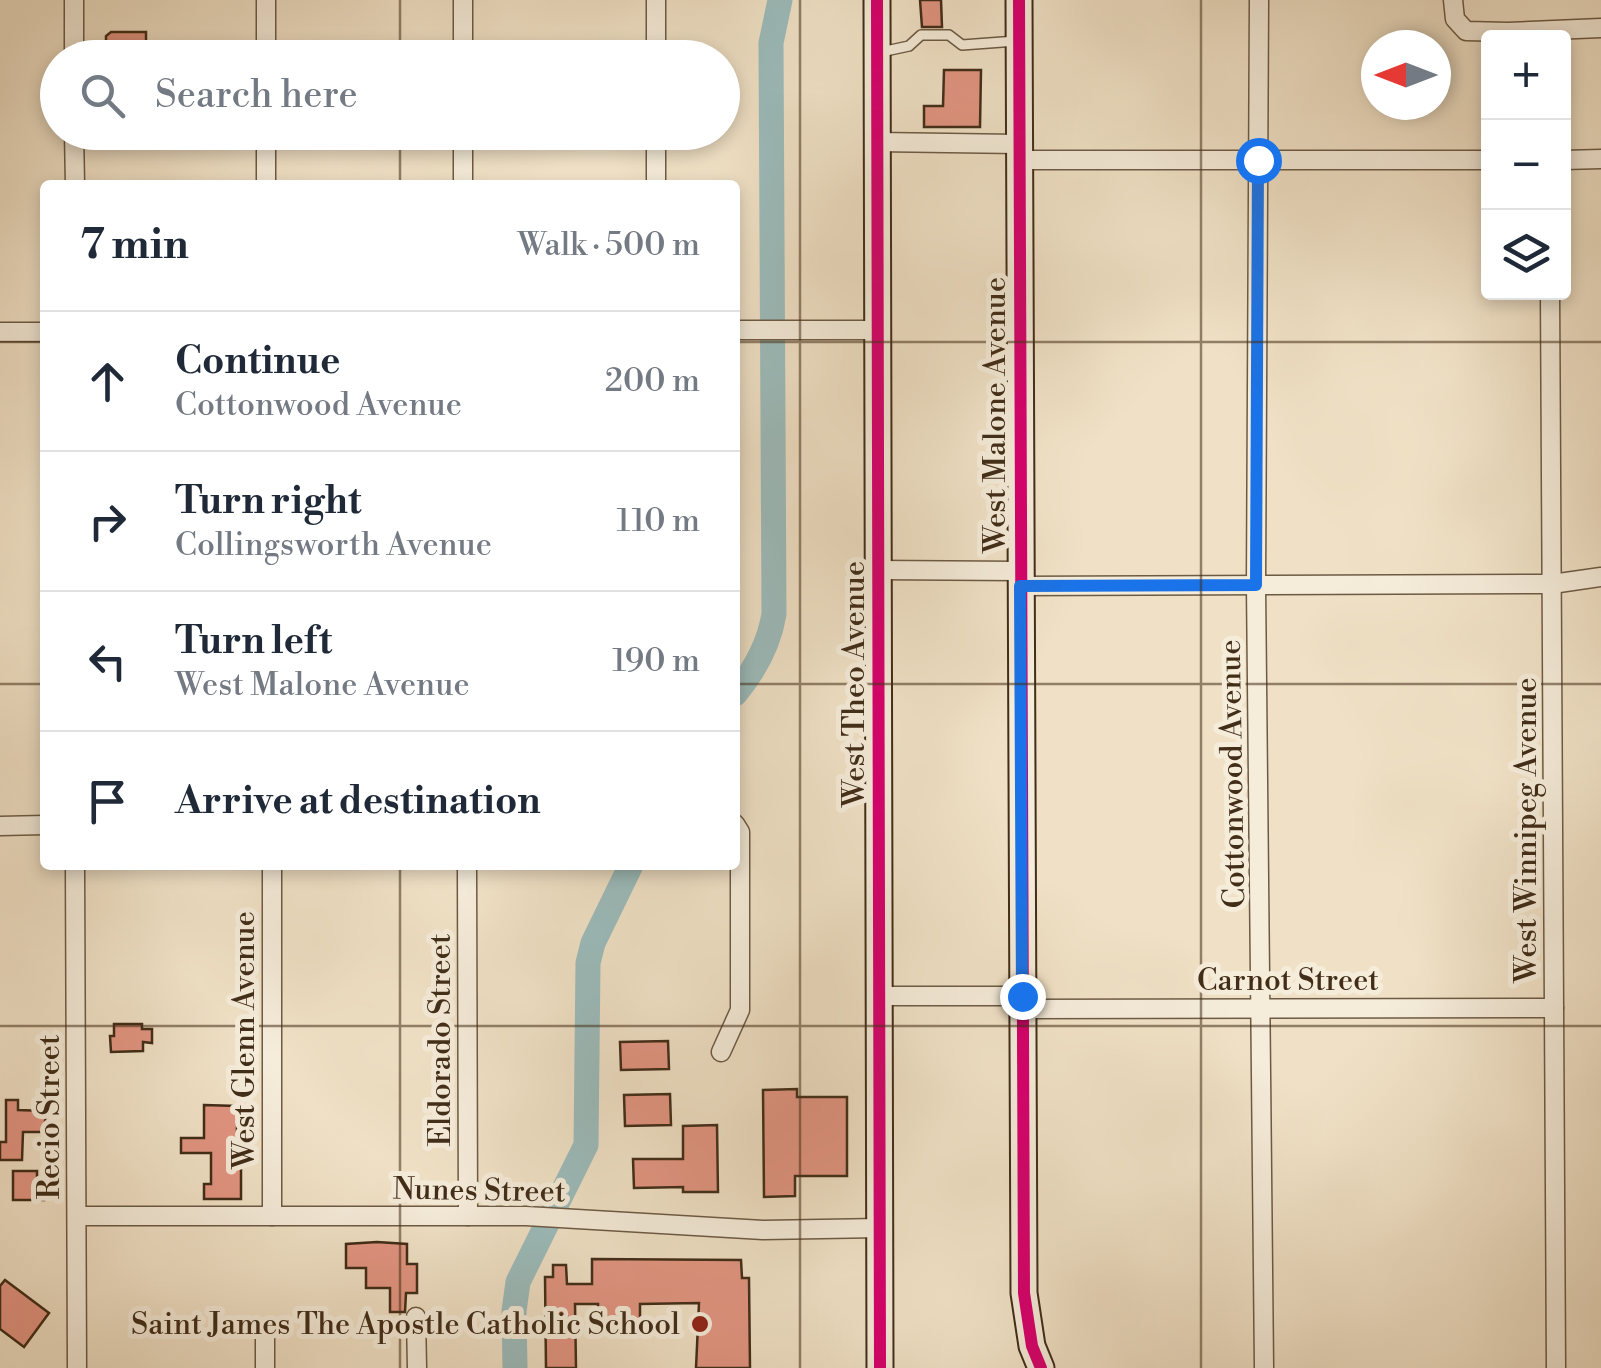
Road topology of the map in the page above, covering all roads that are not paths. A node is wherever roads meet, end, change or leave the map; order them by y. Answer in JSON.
{"nodes":[{"id":1,"x":74,"y":0,"type":"edge"},
{"id":2,"x":266,"y":0,"type":"edge"},
{"id":3,"x":463,"y":0,"type":"edge"},
{"id":4,"x":656,"y":0,"type":"edge"},
{"id":5,"x":877,"y":0,"type":"edge"},
{"id":6,"x":1019,"y":0,"type":"edge"},
{"id":7,"x":1259,"y":0,"type":"edge"},
{"id":8,"x":1453,"y":0,"type":"edge"},
{"id":9,"x":1601,"y":28,"type":"edge"},
{"id":10,"x":1481,"y":31,"type":"edge"},
{"id":11,"x":1571,"y":32,"type":"edge"},
{"id":12,"x":74,"y":40,"type":"edge"},
{"id":13,"x":266,"y":40,"type":"edge"},
{"id":14,"x":463,"y":40,"type":"edge"},
{"id":15,"x":656,"y":40,"type":"edge"},
{"id":16,"x":1019,"y":41,"type":"junction"},
{"id":17,"x":877,"y":52,"type":"junction"},
{"id":18,"x":878,"y":142,"type":"junction"},
{"id":19,"x":74,"y":150,"type":"edge"},
{"id":20,"x":266,"y":150,"type":"edge"},
{"id":21,"x":463,"y":150,"type":"edge"},
{"id":22,"x":656,"y":150,"type":"edge"},
{"id":23,"x":1020,"y":152,"type":"junction"},
{"id":24,"x":1601,"y":159,"type":"edge"},
{"id":25,"x":1258,"y":160,"type":"junction"},
{"id":26,"x":1481,"y":160,"type":"edge"},
{"id":27,"x":1571,"y":160,"type":"edge"},
{"id":28,"x":75,"y":180,"type":"edge"},
{"id":29,"x":266,"y":180,"type":"edge"},
{"id":30,"x":463,"y":180,"type":"edge"},
{"id":31,"x":656,"y":180,"type":"edge"},
{"id":32,"x":1550,"y":300,"type":"edge"},
{"id":33,"x":744,"y":330,"type":"edge"},
{"id":34,"x":878,"y":330,"type":"junction"},
{"id":35,"x":0,"y":332,"type":"edge"},
{"id":36,"x":40,"y":332,"type":"edge"},
{"id":37,"x":878,"y":570,"type":"junction"},
{"id":38,"x":1601,"y":577,"type":"edge"},
{"id":39,"x":1020,"y":579,"type":"junction"},
{"id":40,"x":1552,"y":584,"type":"junction"},
{"id":41,"x":1256,"y":585,"type":"junction"},
{"id":42,"x":0,"y":826,"type":"edge"},
{"id":43,"x":40,"y":826,"type":"edge"},
{"id":44,"x":740,"y":832,"type":"edge"},
{"id":45,"x":75,"y":870,"type":"edge"},
{"id":46,"x":272,"y":870,"type":"edge"},
{"id":47,"x":467,"y":870,"type":"edge"},
{"id":48,"x":740,"y":870,"type":"edge"},
{"id":49,"x":740,"y":870,"type":"edge"},
{"id":50,"x":880,"y":996,"type":"junction"},
{"id":51,"x":1022,"y":1003,"type":"junction"},
{"id":52,"x":1262,"y":1008,"type":"junction"},
{"id":53,"x":1554,"y":1008,"type":"junction"},
{"id":54,"x":721,"y":1052,"type":"dead end"},
{"id":55,"x":76,"y":1216,"type":"junction"},
{"id":56,"x":272,"y":1216,"type":"junction"},
{"id":57,"x":468,"y":1216,"type":"junction"},
{"id":58,"x":880,"y":1228,"type":"junction"},
{"id":59,"x":416,"y":1318,"type":"dead end"},
{"id":60,"x":265,"y":1335,"type":"dead end"},
{"id":61,"x":77,"y":1368,"type":"edge"},
{"id":62,"x":265,"y":1368,"type":"edge"},
{"id":63,"x":417,"y":1368,"type":"edge"},
{"id":64,"x":880,"y":1368,"type":"edge"},
{"id":65,"x":1040,"y":1368,"type":"edge"},
{"id":66,"x":1264,"y":1368,"type":"edge"},
{"id":67,"x":1556,"y":1368,"type":"edge"}],
"edges":[{"from":1,"to":12,"type":"street"},
{"from":2,"to":13,"type":"street"},
{"from":3,"to":14,"type":"street"},
{"from":4,"to":15,"type":"street"},
{"from":5,"to":17,"type":"street","name":"West Theo Avenue"},
{"from":6,"to":16,"type":"street","name":"West Malone Avenue"},
{"from":7,"to":25,"type":"street","name":"Cottonwood Avenue"},
{"from":8,"to":10,"type":"street"},
{"from":9,"to":11,"type":"street"},
{"from":16,"to":17,"type":"lane"},
{"from":16,"to":23,"type":"street","name":"West Malone Avenue"},
{"from":17,"to":18,"type":"street","name":"West Theo Avenue"},
{"from":18,"to":23,"type":"street"},
{"from":18,"to":34,"type":"street","name":"West Theo Avenue"},
{"from":19,"to":28,"type":"street"},
{"from":20,"to":29,"type":"street"},
{"from":21,"to":30,"type":"street"},
{"from":22,"to":31,"type":"street"},
{"from":23,"to":25,"type":"street"},
{"from":23,"to":39,"type":"street","name":"West Malone Avenue"},
{"from":24,"to":27,"type":"street"},
{"from":25,"to":26,"type":"street"},
{"from":25,"to":41,"type":"street","name":"Cottonwood Avenue"},
{"from":32,"to":40,"type":"street","name":"West Winnipeg Avenue"},
{"from":33,"to":34,"type":"street"},
{"from":34,"to":37,"type":"street","name":"West Theo Avenue"},
{"from":35,"to":36,"type":"street"},
{"from":37,"to":39,"type":"street"},
{"from":37,"to":50,"type":"street","name":"West Theo Avenue"},
{"from":38,"to":40,"type":"street"},
{"from":39,"to":41,"type":"street"},
{"from":39,"to":51,"type":"street","name":"West Malone Avenue"},
{"from":40,"to":41,"type":"street"},
{"from":40,"to":53,"type":"street","name":"West Winnipeg Avenue"},
{"from":41,"to":52,"type":"street","name":"Cottonwood Avenue"},
{"from":42,"to":43,"type":"street"},
{"from":44,"to":48,"type":"street"},
{"from":45,"to":55,"type":"street","name":"Recio Street"},
{"from":46,"to":56,"type":"street","name":"West Glenn Avenue"},
{"from":47,"to":57,"type":"street","name":"Eldorado Street"},
{"from":49,"to":54,"type":"street"},
{"from":50,"to":51,"type":"street","name":"Carnot Street"},
{"from":50,"to":58,"type":"street","name":"West Theo Avenue"},
{"from":51,"to":52,"type":"street","name":"Carnot Street"},
{"from":51,"to":65,"type":"street","name":"West Malone Avenue"},
{"from":52,"to":53,"type":"street","name":"Carnot Street"},
{"from":52,"to":66,"type":"street","name":"Cottonwood Avenue"},
{"from":53,"to":67,"type":"street","name":"West Winnipeg Avenue"},
{"from":55,"to":56,"type":"street","name":"Nunes Street"},
{"from":55,"to":61,"type":"street","name":"Recio Street"},
{"from":56,"to":57,"type":"street","name":"Nunes Street"},
{"from":57,"to":58,"type":"street","name":"Nunes Street"},
{"from":58,"to":64,"type":"street","name":"West Theo Avenue"},
{"from":59,"to":63,"type":"street"},
{"from":60,"to":62,"type":"street"}]}
